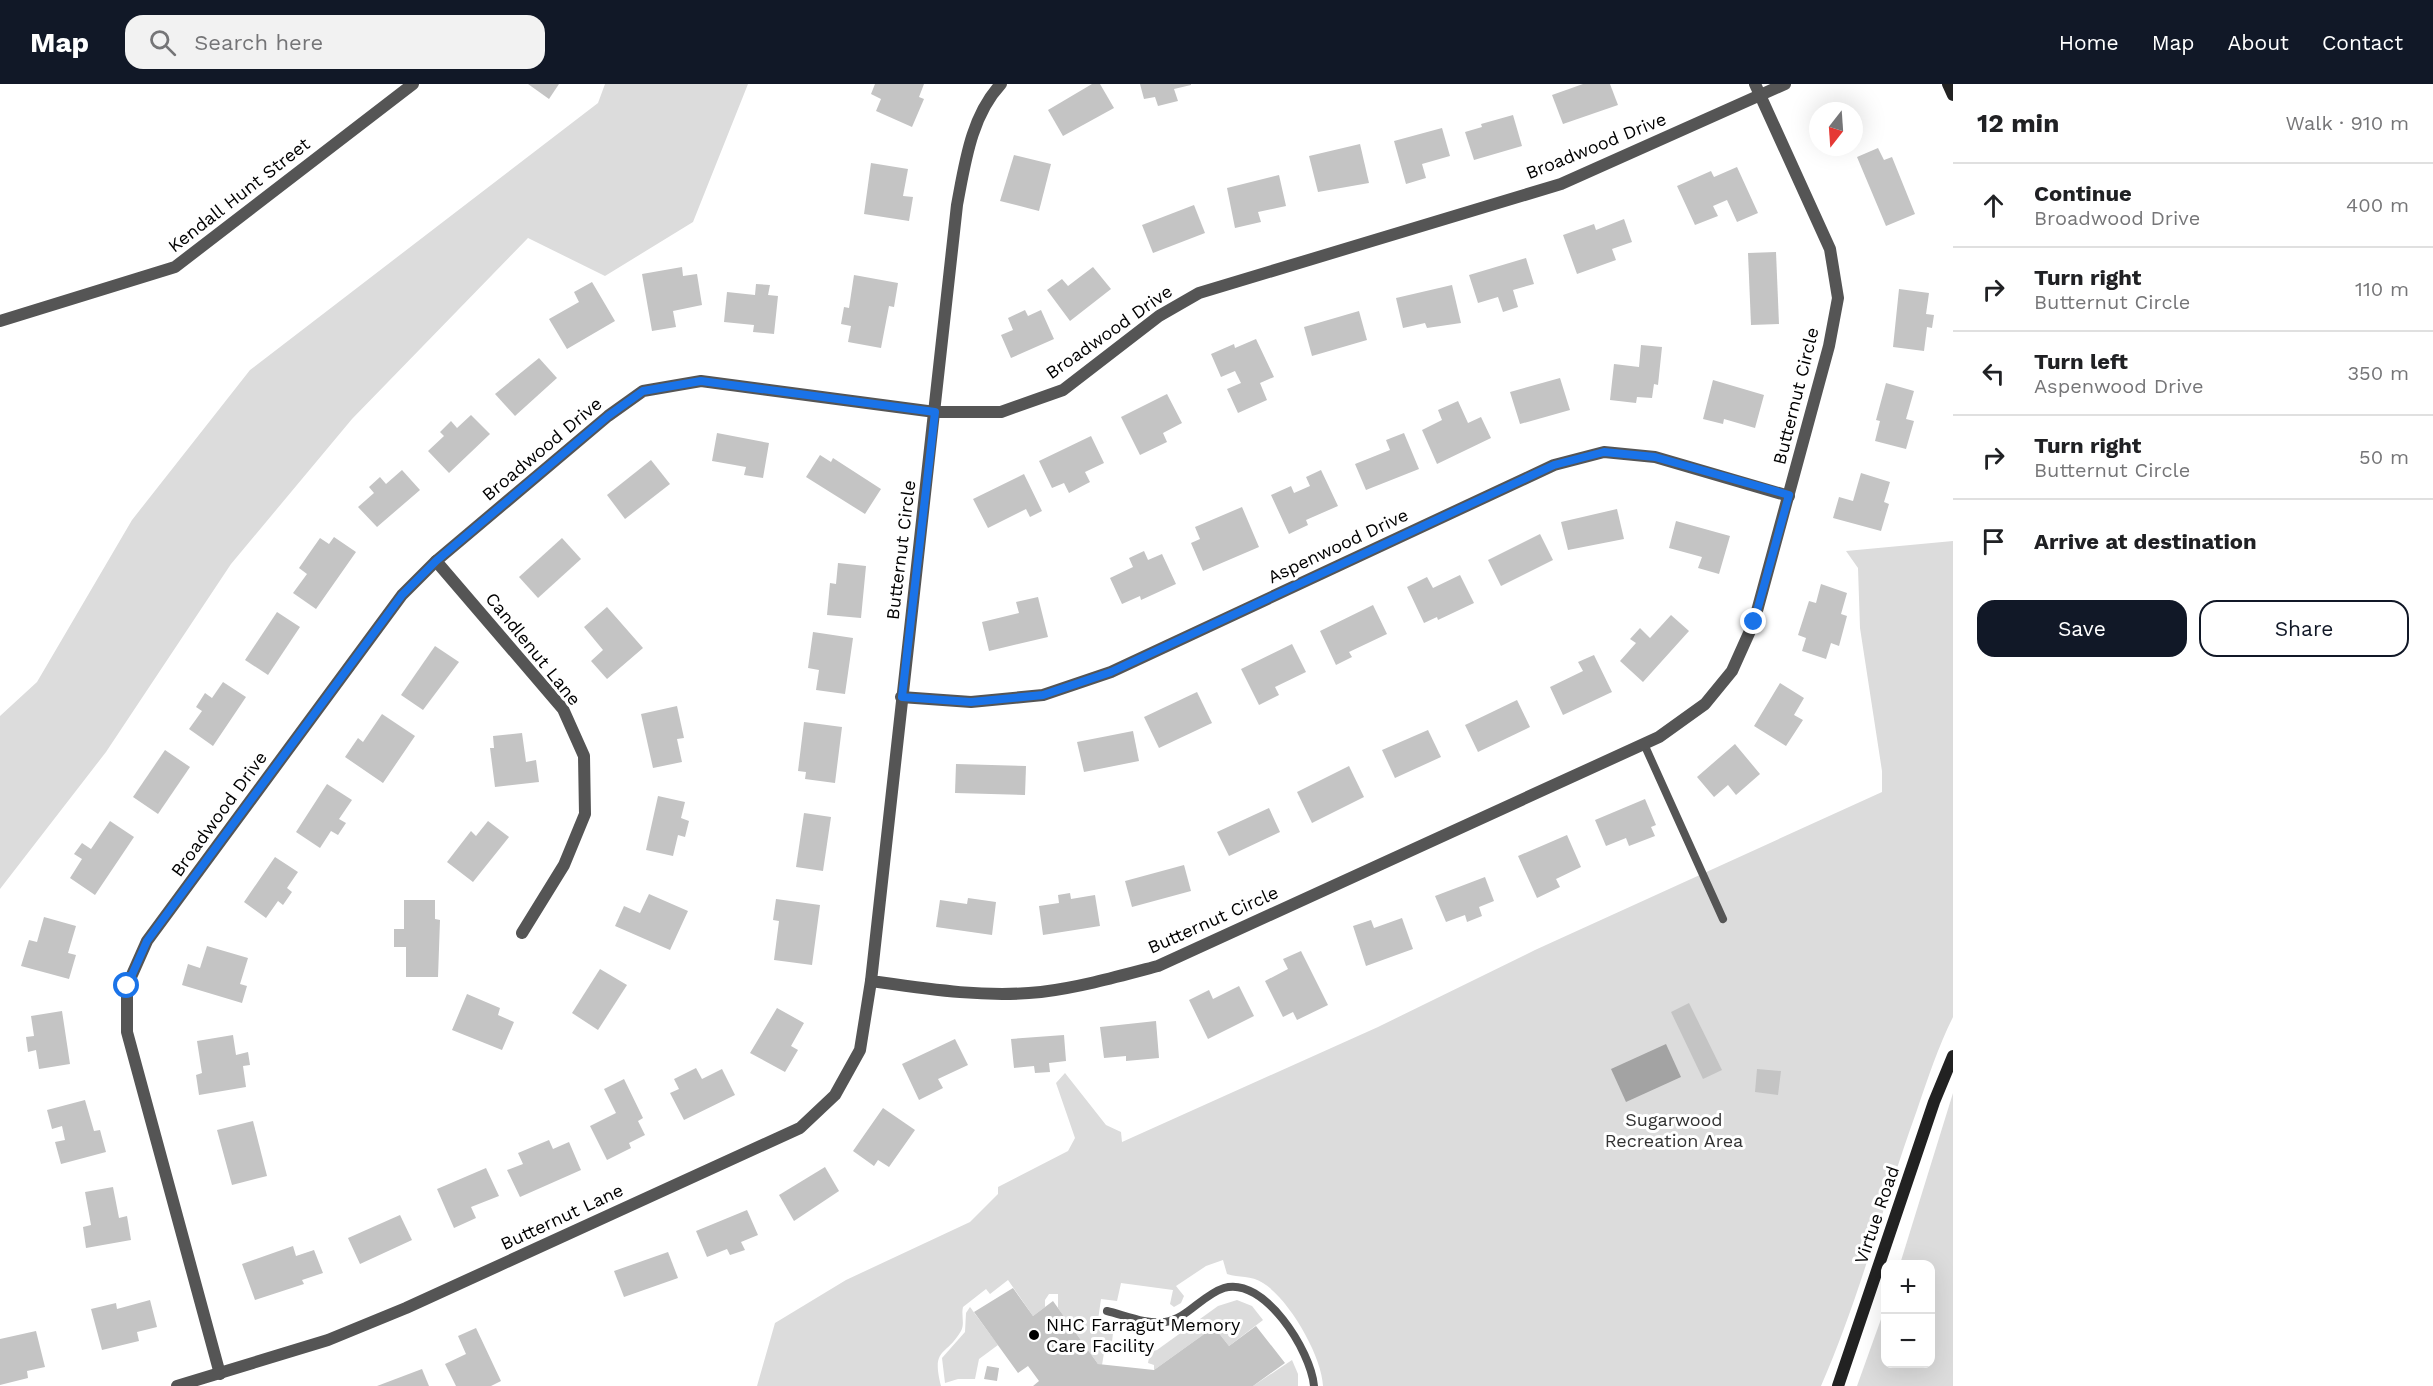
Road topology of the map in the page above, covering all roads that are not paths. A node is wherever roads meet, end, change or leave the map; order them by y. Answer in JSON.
{"nodes":[{"id":1,"x":413,"y":84,"type":"edge"},
{"id":2,"x":1001,"y":84,"type":"edge"},
{"id":3,"x":1785,"y":84,"type":"edge"},
{"id":4,"x":1948,"y":84,"type":"edge"},
{"id":5,"x":1757,"y":90,"type":"edge"},
{"id":6,"x":1953,"y":95,"type":"edge"},
{"id":7,"x":0,"y":321,"type":"edge"},
{"id":8,"x":935,"y":412,"type":"junction"},
{"id":9,"x":1789,"y":495,"type":"junction"},
{"id":10,"x":436,"y":561,"type":"junction"},
{"id":11,"x":902,"y":697,"type":"junction"},
{"id":12,"x":1644,"y":744,"type":"junction"},
{"id":13,"x":1724,"y":919,"type":"dead end"},
{"id":14,"x":522,"y":933,"type":"dead end"},
{"id":15,"x":871,"y":981,"type":"junction"},
{"id":16,"x":1953,"y":1056,"type":"edge"},
{"id":17,"x":1107,"y":1311,"type":"dead end"},
{"id":18,"x":220,"y":1374,"type":"junction"},
{"id":19,"x":177,"y":1386,"type":"edge"},
{"id":20,"x":1314,"y":1386,"type":"edge"},
{"id":21,"x":1838,"y":1386,"type":"edge"}],
"edges":[{"from":1,"to":7,"type":"street","name":"Kendall Hunt Street"},
{"from":2,"to":8,"type":"street","name":"Butternut Circle"},
{"from":3,"to":5,"type":"street","name":"Broadwood Drive"},
{"from":4,"to":6,"type":"street"},
{"from":5,"to":8,"type":"street","name":"Broadwood Drive"},
{"from":5,"to":9,"type":"street","name":"Butternut Circle"},
{"from":8,"to":10,"type":"street","name":"Broadwood Drive"},
{"from":8,"to":11,"type":"street","name":"Butternut Circle"},
{"from":9,"to":11,"type":"street","name":"Aspenwood Drive"},
{"from":9,"to":12,"type":"street","name":"Butternut Circle"},
{"from":10,"to":14,"type":"street","name":"Candlenut Lane"},
{"from":10,"to":18,"type":"street","name":"Broadwood Drive"},
{"from":11,"to":15,"type":"street","name":"Butternut Circle"},
{"from":12,"to":13,"type":"lane"},
{"from":12,"to":15,"type":"street","name":"Butternut Circle"},
{"from":15,"to":18,"type":"street","name":"Butternut Lane"},
{"from":16,"to":21,"type":"street","name":"Virtue Road"},
{"from":17,"to":20,"type":"lane"},
{"from":18,"to":19,"type":"street","name":"Butternut Lane"}]}
